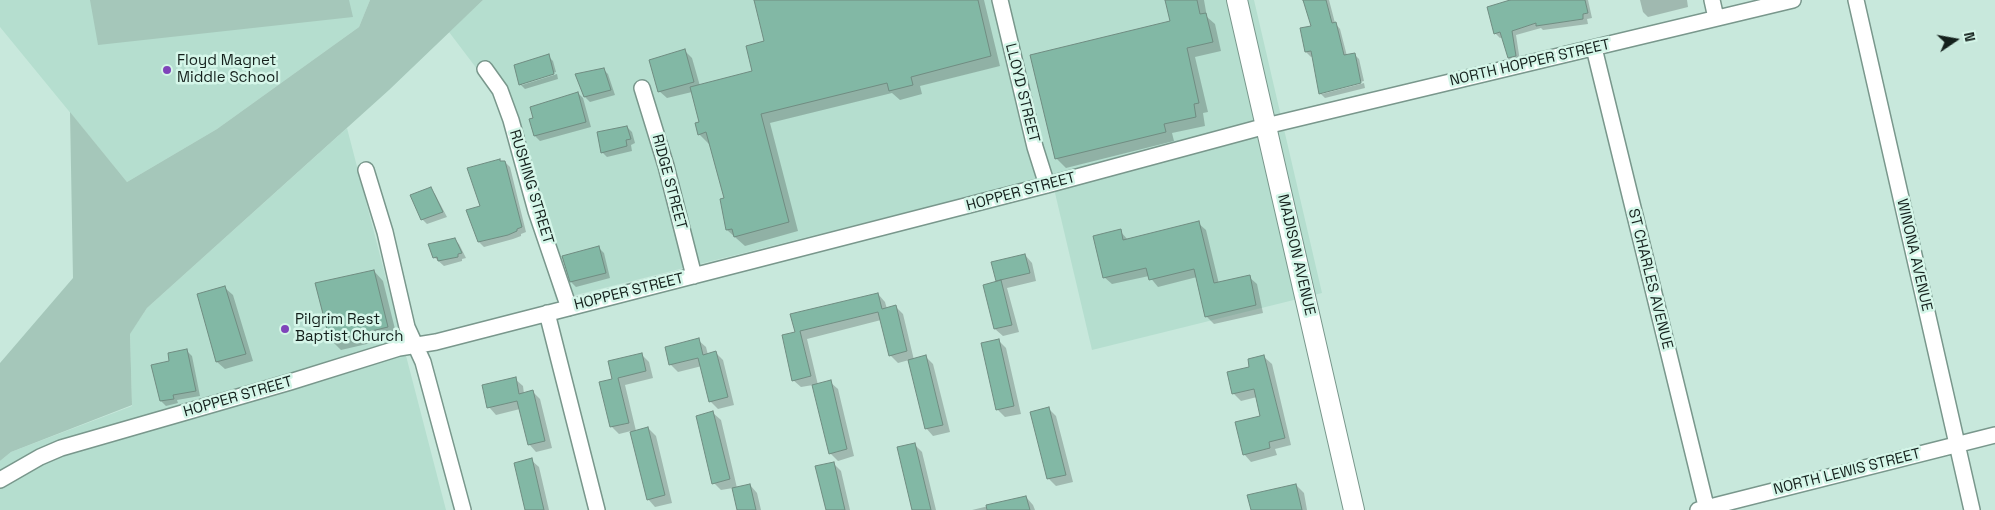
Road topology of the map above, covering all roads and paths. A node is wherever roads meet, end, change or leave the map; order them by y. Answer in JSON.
{"nodes":[{"id":1,"x":1000,"y":0,"type":"edge"},
{"id":2,"x":1237,"y":0,"type":"edge"},
{"id":3,"x":1712,"y":0,"type":"edge"},
{"id":4,"x":1793,"y":0,"type":"edge"},
{"id":5,"x":1856,"y":0,"type":"edge"},
{"id":6,"x":1716,"y":18,"type":"junction"},
{"id":7,"x":1594,"y":48,"type":"junction"},
{"id":8,"x":485,"y":70,"type":"dead end"},
{"id":9,"x":642,"y":88,"type":"dead end"},
{"id":10,"x":1266,"y":126,"type":"junction"},
{"id":11,"x":366,"y":170,"type":"dead end"},
{"id":12,"x":1047,"y":185,"type":"junction"},
{"id":13,"x":694,"y":276,"type":"junction"},
{"id":14,"x":569,"y":308,"type":"junction"},
{"id":15,"x":546,"y":313,"type":"junction"},
{"id":16,"x":415,"y":346,"type":"junction"},
{"id":17,"x":1995,"y":435,"type":"edge"},
{"id":18,"x":1957,"y":444,"type":"junction"},
{"id":19,"x":0,"y":480,"type":"edge"},
{"id":20,"x":1704,"y":509,"type":"edge"},
{"id":21,"x":463,"y":510,"type":"edge"},
{"id":22,"x":598,"y":510,"type":"edge"},
{"id":23,"x":1354,"y":510,"type":"edge"},
{"id":24,"x":1972,"y":510,"type":"edge"}],
"edges":[{"from":1,"to":12,"type":"street","name":"LLOYD STREET"},
{"from":2,"to":10,"type":"main road","name":"MADISON AVENUE"},
{"from":3,"to":6,"type":"street"},
{"from":4,"to":6,"type":"street","name":"NORTH HOPPER STREET"},
{"from":5,"to":18,"type":"street","name":"WINONA AVENUE"},
{"from":6,"to":7,"type":"street","name":"NORTH HOPPER STREET"},
{"from":7,"to":10,"type":"street","name":"NORTH HOPPER STREET"},
{"from":7,"to":20,"type":"street","name":"ST CHARLES AVENUE"},
{"from":8,"to":14,"type":"street","name":"RUSHING STREET"},
{"from":9,"to":13,"type":"street","name":"RIDGE STREET"},
{"from":10,"to":12,"type":"street","name":"HOPPER STREET"},
{"from":10,"to":23,"type":"main road","name":"MADISON AVENUE"},
{"from":11,"to":16,"type":"street"},
{"from":12,"to":13,"type":"street","name":"HOPPER STREET"},
{"from":13,"to":14,"type":"street","name":"HOPPER STREET"},
{"from":14,"to":15,"type":"street","name":"HOPPER STREET"},
{"from":15,"to":16,"type":"street","name":"HOPPER STREET"},
{"from":15,"to":22,"type":"street"},
{"from":16,"to":19,"type":"street","name":"HOPPER STREET"},
{"from":16,"to":21,"type":"street"},
{"from":17,"to":18,"type":"street","name":"NORTH LEWIS STREET"},
{"from":18,"to":20,"type":"street","name":"NORTH LEWIS STREET"},
{"from":18,"to":24,"type":"street","name":"WINONA AVENUE"}]}
